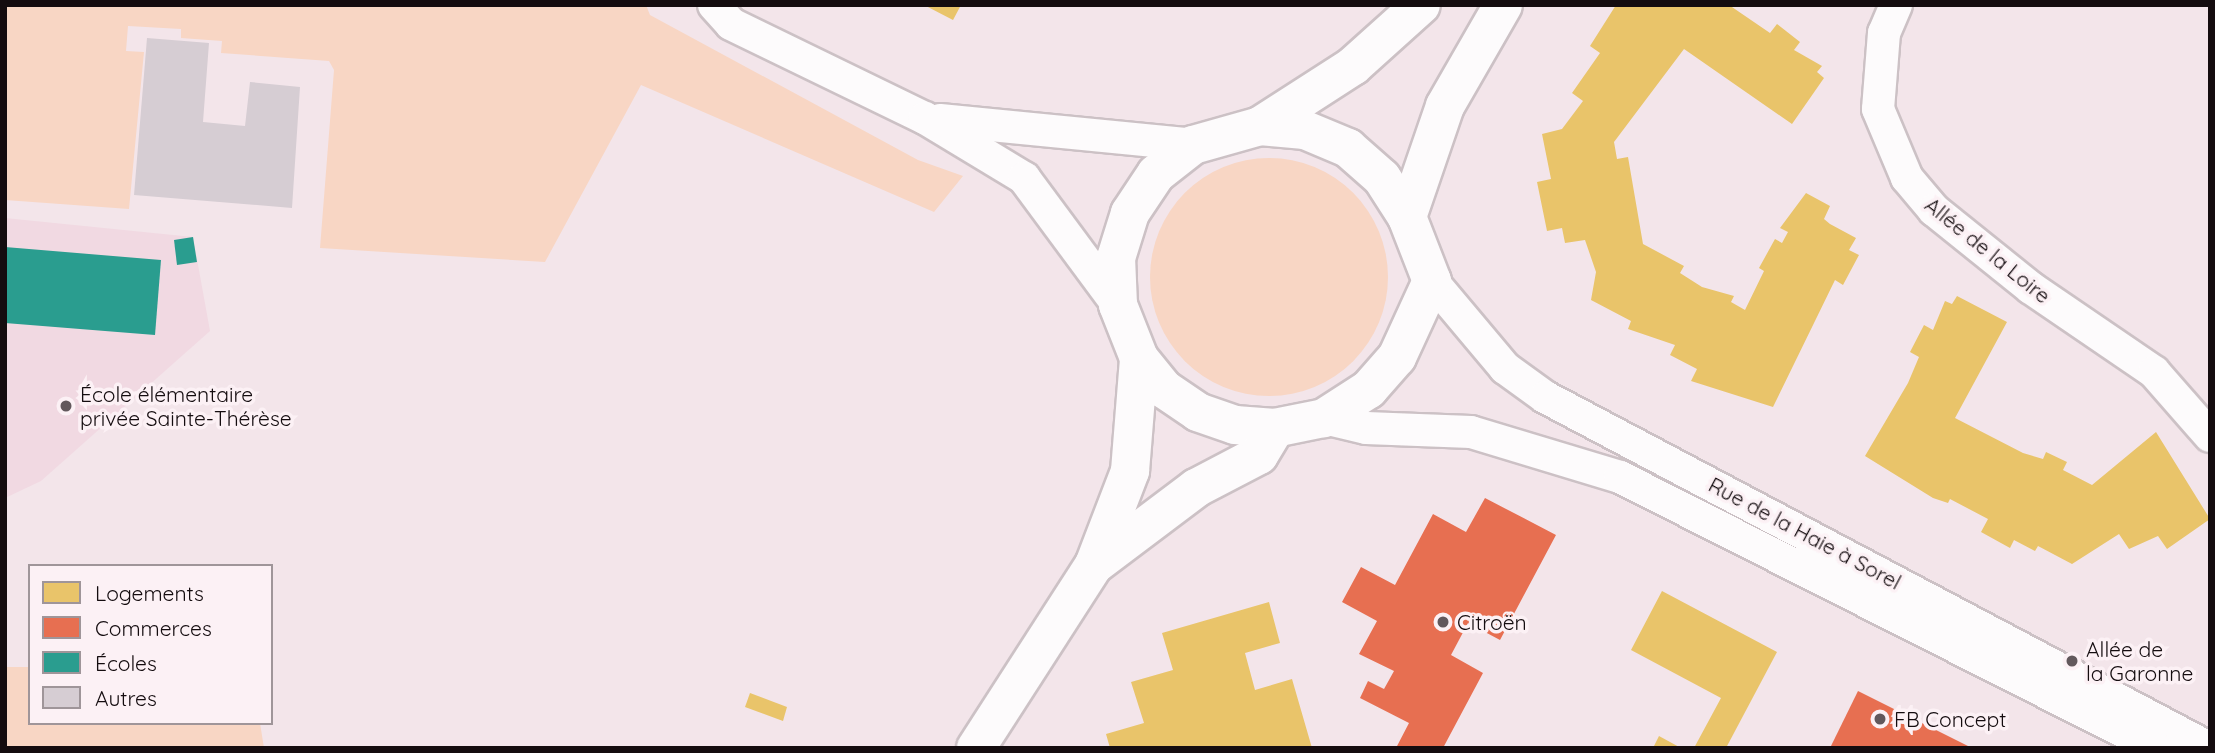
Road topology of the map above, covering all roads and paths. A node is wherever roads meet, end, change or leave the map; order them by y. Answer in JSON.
{"nodes":[{"id":1,"x":714,"y":5,"type":"edge"},
{"id":2,"x":1421,"y":5,"type":"edge"},
{"id":3,"x":1503,"y":5,"type":"edge"},
{"id":4,"x":1896,"y":5,"type":"edge"},
{"id":5,"x":925,"y":118,"type":"junction"},
{"id":6,"x":1260,"y":126,"type":"junction"},
{"id":7,"x":1193,"y":145,"type":"junction"},
{"id":8,"x":1407,"y":217,"type":"junction"},
{"id":9,"x":1432,"y":281,"type":"junction"},
{"id":10,"x":1118,"y":305,"type":"junction"},
{"id":11,"x":1139,"y":358,"type":"junction"},
{"id":12,"x":1324,"y":418,"type":"junction"},
{"id":13,"x":1275,"y":428,"type":"junction"},
{"id":14,"x":2210,"y":436,"type":"edge"},
{"id":15,"x":1094,"y":565,"type":"junction"},
{"id":16,"x":976,"y":748,"type":"edge"},
{"id":17,"x":2156,"y":748,"type":"edge"},
{"id":18,"x":2209,"y":748,"type":"edge"}],
"edges":[{"from":1,"to":5,"type":"street"},
{"from":2,"to":6,"type":"street"},
{"from":3,"to":8,"type":"street"},
{"from":4,"to":14,"type":"street","name":"Allée de la Loire"},
{"from":5,"to":7,"type":"street"},
{"from":5,"to":10,"type":"street"},
{"from":6,"to":7,"type":"street"},
{"from":6,"to":8,"type":"street"},
{"from":7,"to":10,"type":"street"},
{"from":8,"to":9,"type":"street"},
{"from":9,"to":12,"type":"street"},
{"from":9,"to":18,"type":"street","name":"Rue de la Haie à Sorel"},
{"from":10,"to":11,"type":"street"},
{"from":11,"to":13,"type":"street"},
{"from":11,"to":15,"type":"street"},
{"from":12,"to":13,"type":"street"},
{"from":12,"to":17,"type":"street","name":"Rue de la Haie à Sorel"},
{"from":13,"to":15,"type":"street"},
{"from":15,"to":16,"type":"street"}]}
